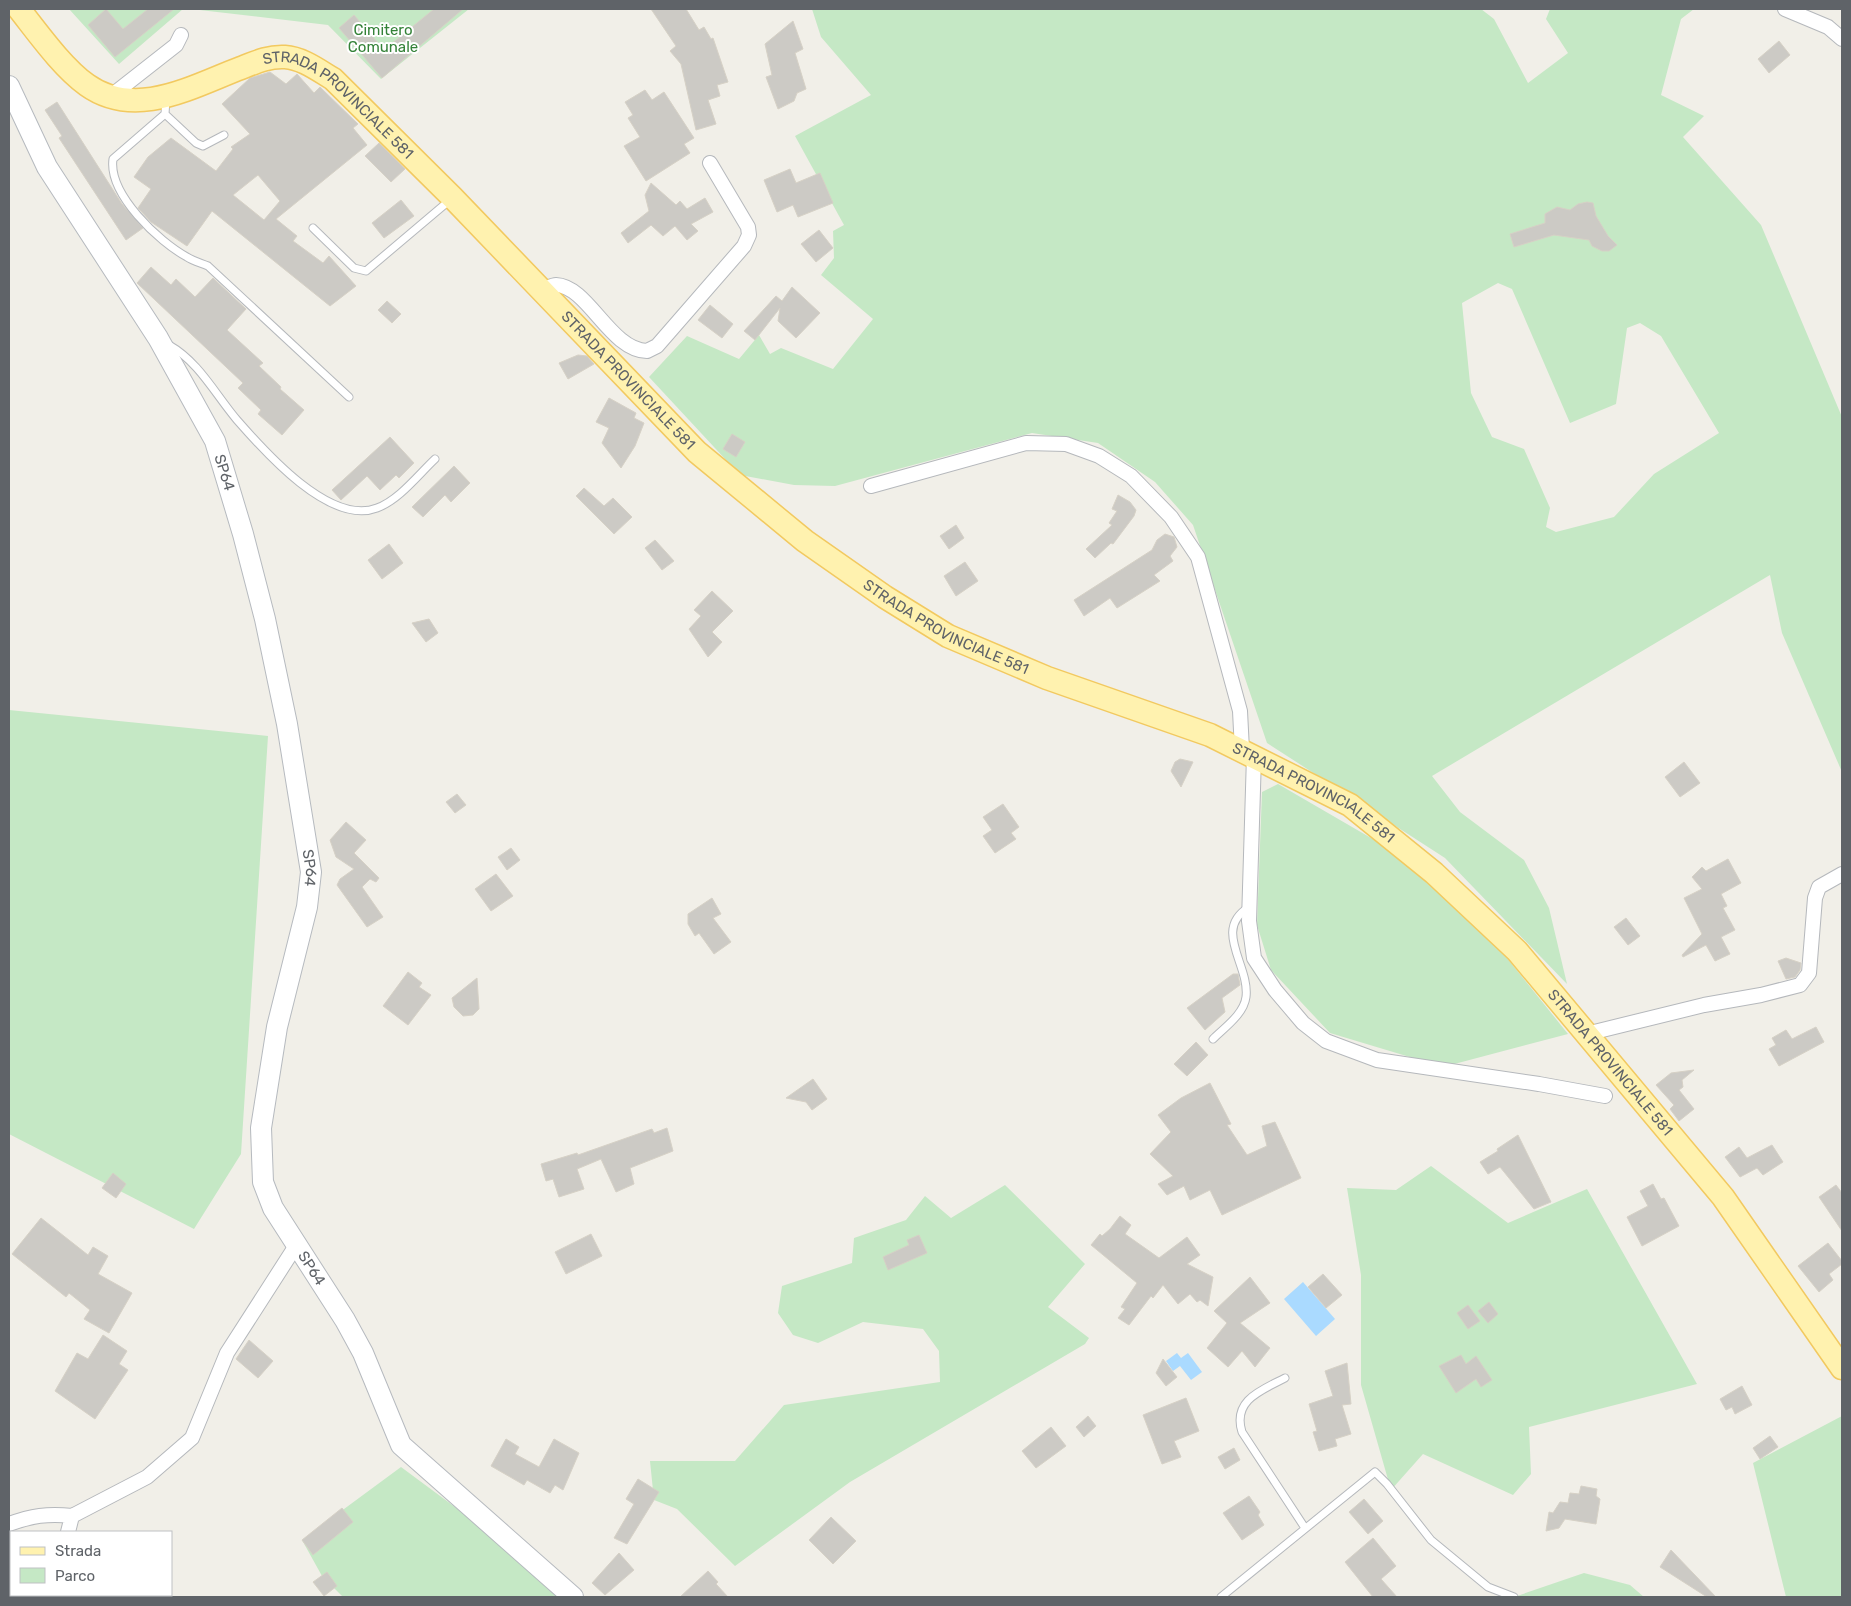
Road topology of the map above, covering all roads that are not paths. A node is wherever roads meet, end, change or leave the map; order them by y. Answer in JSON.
{"nodes":[{"id":1,"x":19,"y":9,"type":"edge"},
{"id":2,"x":1784,"y":9,"type":"edge"},
{"id":3,"x":181,"y":35,"type":"dead end"},
{"id":4,"x":1842,"y":39,"type":"edge"},
{"id":5,"x":9,"y":86,"type":"edge"},
{"id":6,"x":112,"y":96,"type":"junction"},
{"id":7,"x":166,"y":105,"type":"junction"},
{"id":8,"x":224,"y":135,"type":"dead end"},
{"id":9,"x":710,"y":163,"type":"dead end"},
{"id":10,"x":453,"y":198,"type":"junction"},
{"id":11,"x":313,"y":228,"type":"dead end"},
{"id":12,"x":541,"y":290,"type":"junction"},
{"id":13,"x":158,"y":338,"type":"junction"},
{"id":14,"x":349,"y":398,"type":"dead end"},
{"id":15,"x":434,"y":459,"type":"dead end"},
{"id":16,"x":870,"y":486,"type":"dead end"},
{"id":17,"x":1248,"y":753,"type":"junction"},
{"id":18,"x":1842,"y":874,"type":"edge"},
{"id":19,"x":1249,"y":907,"type":"junction"},
{"id":20,"x":1586,"y":1034,"type":"junction"},
{"id":21,"x":1212,"y":1039,"type":"dead end"},
{"id":22,"x":1605,"y":1096,"type":"dead end"},
{"id":23,"x":297,"y":1244,"type":"junction"},
{"id":24,"x":1842,"y":1368,"type":"edge"},
{"id":25,"x":1285,"y":1378,"type":"dead end"},
{"id":26,"x":72,"y":1516,"type":"junction"},
{"id":27,"x":9,"y":1524,"type":"edge"},
{"id":28,"x":1305,"y":1528,"type":"junction"},
{"id":29,"x":68,"y":1531,"type":"edge"},
{"id":30,"x":572,"y":1597,"type":"edge"},
{"id":31,"x":1221,"y":1597,"type":"edge"},
{"id":32,"x":1514,"y":1597,"type":"edge"}],
"edges":[{"from":1,"to":6,"type":"main road","name":"STRADA PROVINCIALE 581"},
{"from":2,"to":4,"type":"street"},
{"from":3,"to":6,"type":"street"},
{"from":5,"to":13,"type":"street","name":"SP64","number":"SP64"},
{"from":6,"to":7,"type":"main road","name":"STRADA PROVINCIALE 581"},
{"from":7,"to":8,"type":"lane"},
{"from":7,"to":10,"type":"main road","name":"STRADA PROVINCIALE 581"},
{"from":7,"to":14,"type":"lane"},
{"from":9,"to":12,"type":"street"},
{"from":10,"to":11,"type":"lane"},
{"from":10,"to":12,"type":"main road","name":"STRADA PROVINCIALE 581"},
{"from":12,"to":17,"type":"main road","name":"STRADA PROVINCIALE 581"},
{"from":13,"to":15,"type":"lane"},
{"from":13,"to":23,"type":"street","name":"SP64","number":"SP64"},
{"from":16,"to":17,"type":"street"},
{"from":17,"to":19,"type":"street"},
{"from":17,"to":20,"type":"main road","name":"STRADA PROVINCIALE 581"},
{"from":18,"to":20,"type":"street"},
{"from":19,"to":21,"type":"lane"},
{"from":19,"to":22,"type":"street"},
{"from":20,"to":24,"type":"main road","name":"STRADA PROVINCIALE 581"},
{"from":23,"to":26,"type":"street"},
{"from":23,"to":30,"type":"street","name":"SP64","number":"SP64"},
{"from":25,"to":28,"type":"lane"},
{"from":26,"to":27,"type":"street"},
{"from":26,"to":29,"type":"street"},
{"from":28,"to":31,"type":"lane"},
{"from":28,"to":32,"type":"lane"}]}
